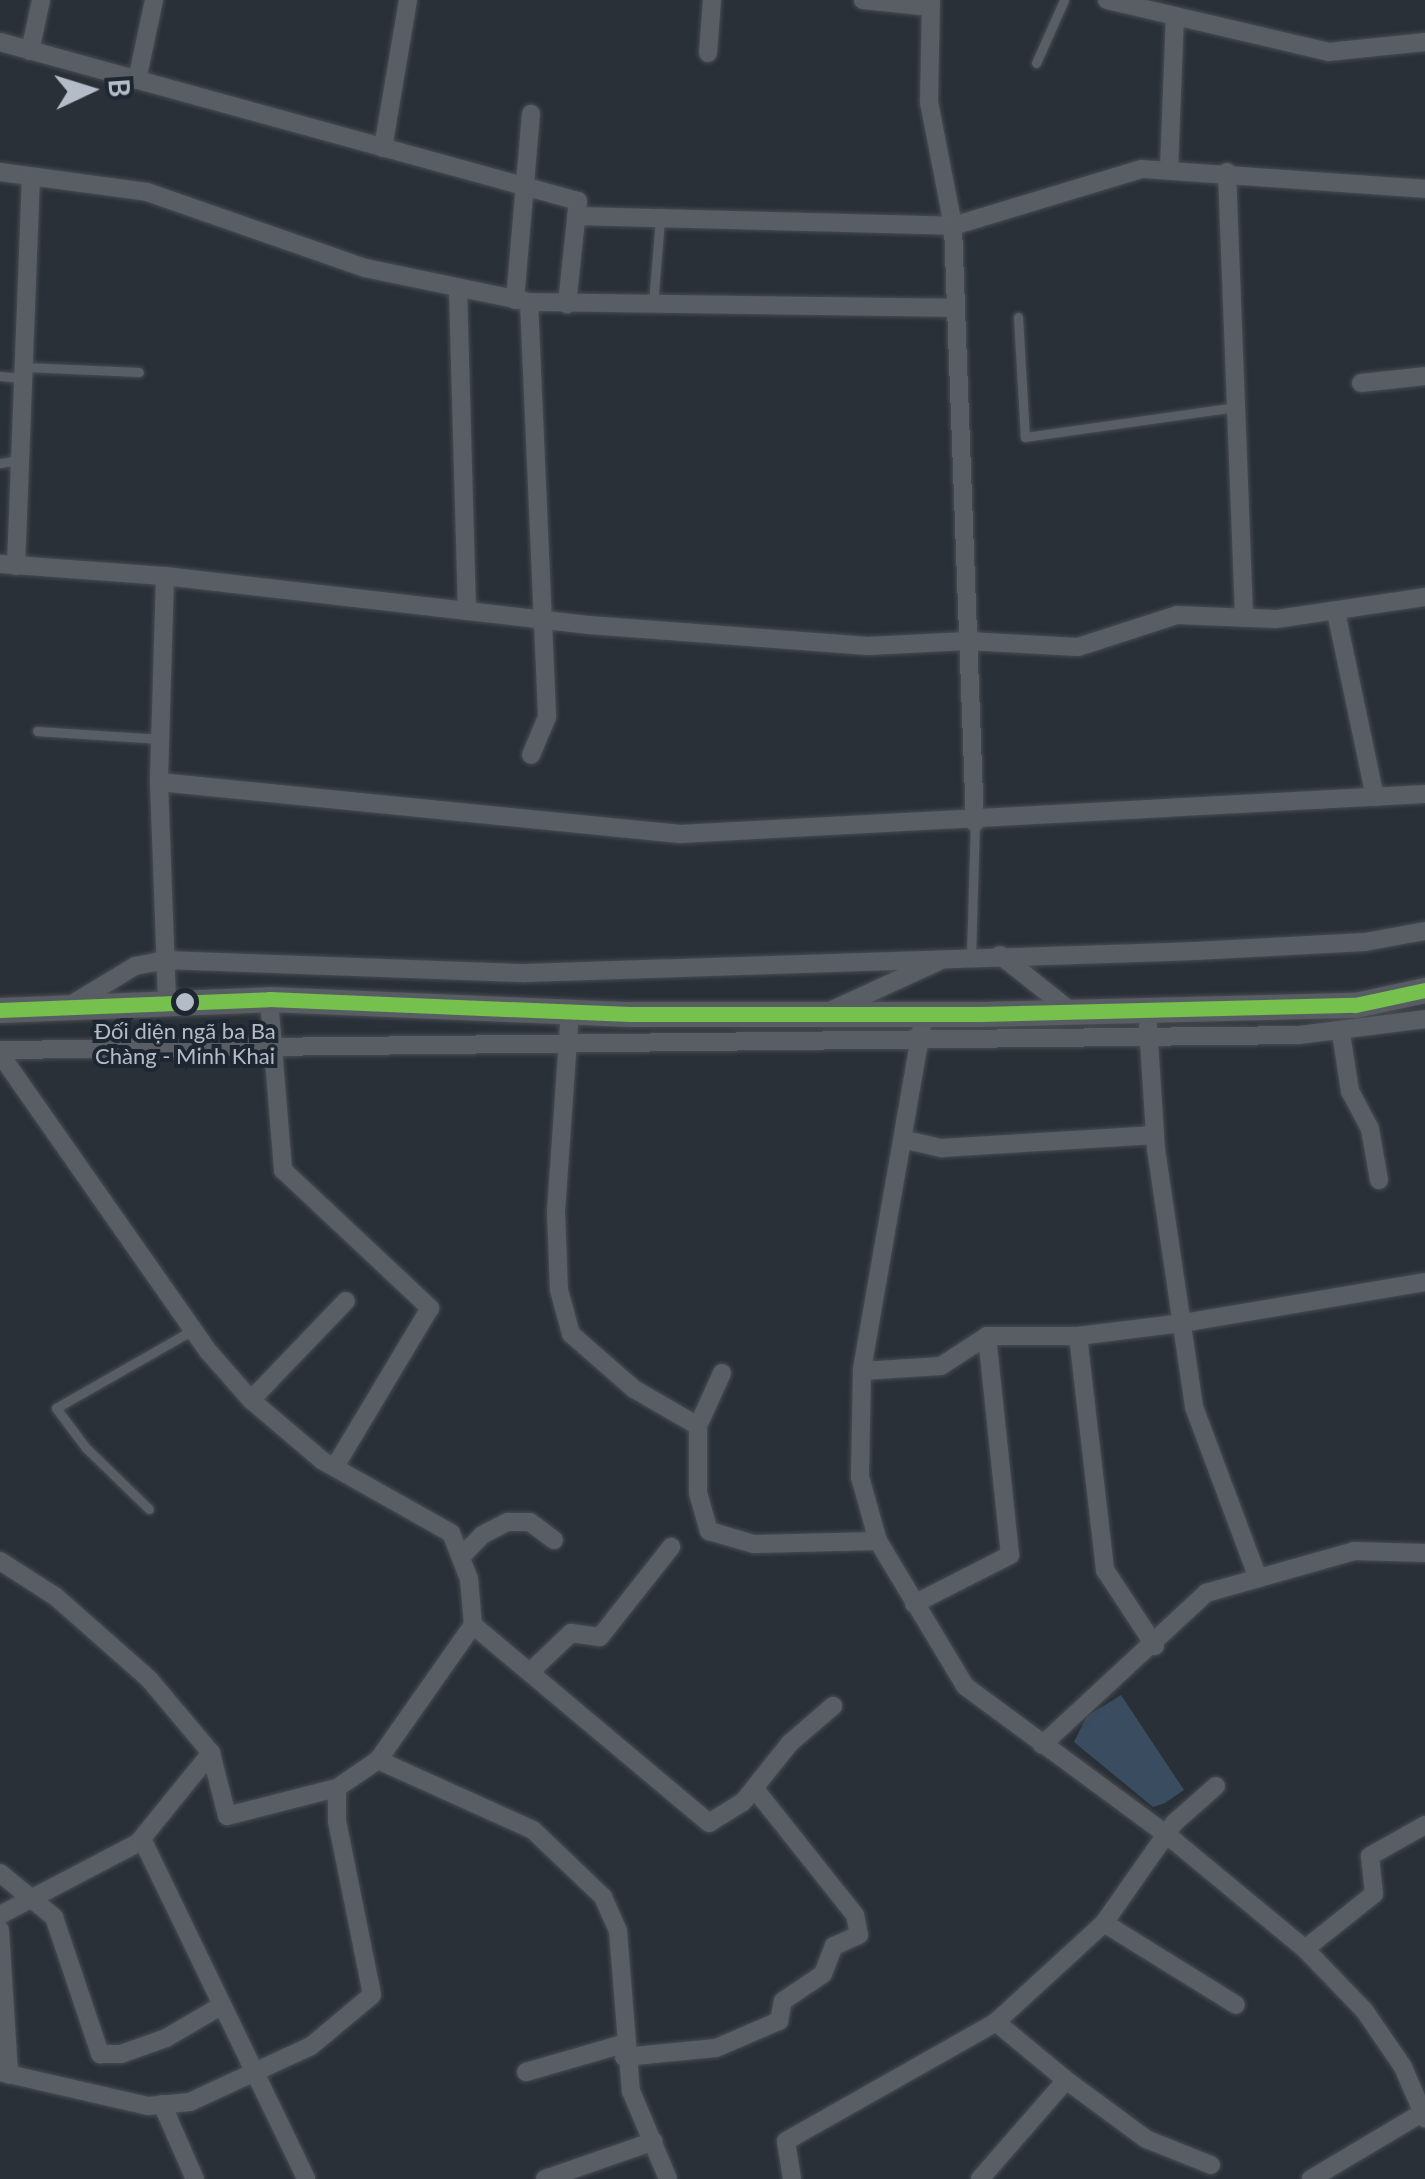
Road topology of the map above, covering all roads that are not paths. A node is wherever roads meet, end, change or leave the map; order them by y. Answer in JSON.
{"nodes":[{"id":1,"x":41,"y":0,"type":"edge"},
{"id":2,"x":154,"y":0,"type":"edge"},
{"id":3,"x":408,"y":0,"type":"edge"},
{"id":4,"x":712,"y":0,"type":"edge"},
{"id":5,"x":863,"y":0,"type":"edge"},
{"id":6,"x":1064,"y":0,"type":"edge"},
{"id":7,"x":1107,"y":0,"type":"edge"},
{"id":8,"x":931,"y":4,"type":"edge"},
{"id":9,"x":1175,"y":17,"type":"junction"},
{"id":10,"x":0,"y":42,"type":"edge"},
{"id":11,"x":1425,"y":42,"type":"edge"},
{"id":12,"x":30,"y":51,"type":"junction"},
{"id":13,"x":708,"y":54,"type":"dead end"},
{"id":14,"x":1036,"y":63,"type":"dead end"},
{"id":15,"x":137,"y":80,"type":"junction"},
{"id":16,"x":531,"y":114,"type":"dead end"},
{"id":17,"x":383,"y":148,"type":"junction"},
{"id":18,"x":1169,"y":170,"type":"junction"},
{"id":19,"x":0,"y":172,"type":"edge"},
{"id":20,"x":1227,"y":172,"type":"junction"},
{"id":21,"x":31,"y":178,"type":"junction"},
{"id":22,"x":526,"y":187,"type":"junction"},
{"id":23,"x":1425,"y":189,"type":"edge"},
{"id":24,"x":576,"y":216,"type":"junction"},
{"id":25,"x":660,"y":218,"type":"junction"},
{"id":26,"x":953,"y":226,"type":"junction"},
{"id":27,"x":458,"y":289,"type":"junction"},
{"id":28,"x":522,"y":301,"type":"junction"},
{"id":29,"x":568,"y":304,"type":"junction"},
{"id":30,"x":652,"y":308,"type":"junction"},
{"id":31,"x":956,"y":308,"type":"junction"},
{"id":32,"x":1018,"y":317,"type":"dead end"},
{"id":33,"x":139,"y":372,"type":"dead end"},
{"id":34,"x":24,"y":373,"type":"junction"},
{"id":35,"x":0,"y":376,"type":"edge"},
{"id":36,"x":1425,"y":376,"type":"edge"},
{"id":37,"x":1361,"y":382,"type":"dead end"},
{"id":38,"x":1236,"y":406,"type":"junction"},
{"id":39,"x":20,"y":460,"type":"junction"},
{"id":40,"x":0,"y":463,"type":"edge"},
{"id":41,"x":8,"y":565,"type":"edge"},
{"id":42,"x":165,"y":576,"type":"junction"},
{"id":43,"x":1425,"y":597,"type":"edge"},
{"id":44,"x":466,"y":611,"type":"junction"},
{"id":45,"x":1336,"y":612,"type":"junction"},
{"id":46,"x":1244,"y":618,"type":"junction"},
{"id":47,"x":543,"y":620,"type":"junction"},
{"id":48,"x":966,"y":641,"type":"junction"},
{"id":49,"x":37,"y":731,"type":"dead end"},
{"id":50,"x":160,"y":739,"type":"junction"},
{"id":51,"x":531,"y":754,"type":"dead end"},
{"id":52,"x":159,"y":782,"type":"junction"},
{"id":53,"x":1425,"y":794,"type":"edge"},
{"id":54,"x":1374,"y":797,"type":"junction"},
{"id":55,"x":975,"y":823,"type":"junction"},
{"id":56,"x":1425,"y":931,"type":"edge"},
{"id":57,"x":1000,"y":954,"type":"junction"},
{"id":58,"x":971,"y":956,"type":"junction"},
{"id":59,"x":948,"y":957,"type":"junction"},
{"id":60,"x":166,"y":960,"type":"junction"},
{"id":61,"x":1423,"y":989,"type":"edge"},
{"id":62,"x":269,"y":999,"type":"junction"},
{"id":63,"x":168,"y":1003,"type":"junction"},
{"id":64,"x":68,"y":1007,"type":"junction"},
{"id":65,"x":0,"y":1010,"type":"edge"},
{"id":66,"x":570,"y":1011,"type":"junction"},
{"id":67,"x":1072,"y":1012,"type":"junction"},
{"id":68,"x":824,"y":1014,"type":"junction"},
{"id":69,"x":924,"y":1014,"type":"junction"},
{"id":70,"x":1425,"y":1020,"type":"edge"},
{"id":71,"x":1148,"y":1022,"type":"junction"},
{"id":72,"x":1341,"y":1033,"type":"junction"},
{"id":73,"x":273,"y":1042,"type":"junction"},
{"id":74,"x":920,"y":1042,"type":"junction"},
{"id":75,"x":568,"y":1043,"type":"junction"},
{"id":76,"x":0,"y":1052,"type":"edge"},
{"id":77,"x":1155,"y":1135,"type":"junction"},
{"id":78,"x":906,"y":1140,"type":"junction"},
{"id":79,"x":1379,"y":1180,"type":"dead end"},
{"id":80,"x":1425,"y":1282,"type":"edge"},
{"id":81,"x":346,"y":1301,"type":"dead end"},
{"id":82,"x":1183,"y":1324,"type":"junction"},
{"id":83,"x":193,"y":1330,"type":"junction"},
{"id":84,"x":987,"y":1336,"type":"junction"},
{"id":85,"x":1078,"y":1336,"type":"junction"},
{"id":86,"x":862,"y":1370,"type":"junction"},
{"id":87,"x":722,"y":1373,"type":"dead end"},
{"id":88,"x":251,"y":1400,"type":"junction"},
{"id":89,"x":698,"y":1426,"type":"junction"},
{"id":90,"x":335,"y":1467,"type":"junction"},
{"id":91,"x":149,"y":1509,"type":"dead end"},
{"id":92,"x":554,"y":1540,"type":"dead end"},
{"id":93,"x":878,"y":1541,"type":"junction"},
{"id":94,"x":671,"y":1547,"type":"dead end"},
{"id":95,"x":1425,"y":1553,"type":"edge"},
{"id":96,"x":460,"y":1558,"type":"junction"},
{"id":97,"x":0,"y":1562,"type":"edge"},
{"id":98,"x":1258,"y":1578,"type":"junction"},
{"id":99,"x":914,"y":1604,"type":"junction"},
{"id":100,"x":473,"y":1625,"type":"junction"},
{"id":101,"x":1155,"y":1646,"type":"junction"},
{"id":102,"x":530,"y":1672,"type":"junction"},
{"id":103,"x":833,"y":1706,"type":"dead end"},
{"id":104,"x":1042,"y":1745,"type":"junction"},
{"id":105,"x":211,"y":1753,"type":"junction"},
{"id":106,"x":378,"y":1760,"type":"junction"},
{"id":107,"x":1216,"y":1786,"type":"dead end"},
{"id":108,"x":338,"y":1788,"type":"junction"},
{"id":109,"x":754,"y":1788,"type":"junction"},
{"id":110,"x":1425,"y":1824,"type":"edge"},
{"id":111,"x":1166,"y":1834,"type":"junction"},
{"id":112,"x":142,"y":1839,"type":"junction"},
{"id":113,"x":0,"y":1874,"type":"edge"},
{"id":114,"x":35,"y":1897,"type":"junction"},
{"id":115,"x":0,"y":1915,"type":"edge"},
{"id":116,"x":1104,"y":1923,"type":"junction"},
{"id":117,"x":0,"y":1930,"type":"edge"},
{"id":118,"x":1306,"y":1950,"type":"junction"},
{"id":119,"x":1236,"y":2005,"type":"dead end"},
{"id":120,"x":219,"y":2007,"type":"junction"},
{"id":121,"x":996,"y":2022,"type":"junction"},
{"id":122,"x":624,"y":2051,"type":"junction"},
{"id":123,"x":526,"y":2072,"type":"dead end"},
{"id":124,"x":4,"y":2074,"type":"edge"},
{"id":125,"x":250,"y":2074,"type":"junction"},
{"id":126,"x":1066,"y":2080,"type":"junction"},
{"id":127,"x":162,"y":2104,"type":"junction"},
{"id":128,"x":1424,"y":2114,"type":"edge"},
{"id":129,"x":654,"y":2142,"type":"junction"},
{"id":130,"x":1211,"y":2165,"type":"dead end"},
{"id":131,"x":195,"y":2179,"type":"edge"},
{"id":132,"x":306,"y":2179,"type":"edge"},
{"id":133,"x":546,"y":2179,"type":"edge"},
{"id":134,"x":668,"y":2179,"type":"edge"},
{"id":135,"x":792,"y":2179,"type":"edge"},
{"id":136,"x":980,"y":2179,"type":"edge"},
{"id":137,"x":1311,"y":2179,"type":"edge"}],
"edges":[{"from":1,"to":12,"type":"street"},
{"from":2,"to":15,"type":"street"},
{"from":3,"to":17,"type":"street"},
{"from":4,"to":13,"type":"street"},
{"from":5,"to":8,"type":"street"},
{"from":6,"to":14,"type":"lane"},
{"from":7,"to":9,"type":"street"},
{"from":8,"to":26,"type":"street"},
{"from":9,"to":11,"type":"street"},
{"from":9,"to":18,"type":"street"},
{"from":10,"to":12,"type":"street"},
{"from":12,"to":15,"type":"street"},
{"from":15,"to":17,"type":"street"},
{"from":16,"to":22,"type":"street"},
{"from":17,"to":22,"type":"street"},
{"from":18,"to":20,"type":"street"},
{"from":18,"to":26,"type":"street"},
{"from":19,"to":21,"type":"street"},
{"from":20,"to":23,"type":"street"},
{"from":20,"to":38,"type":"street"},
{"from":21,"to":27,"type":"street"},
{"from":21,"to":34,"type":"street"},
{"from":22,"to":24,"type":"street"},
{"from":22,"to":28,"type":"street"},
{"from":24,"to":25,"type":"street"},
{"from":24,"to":29,"type":"street"},
{"from":25,"to":26,"type":"street"},
{"from":25,"to":30,"type":"lane"},
{"from":26,"to":31,"type":"street"},
{"from":27,"to":28,"type":"street"},
{"from":27,"to":44,"type":"street"},
{"from":28,"to":29,"type":"street"},
{"from":28,"to":47,"type":"street"},
{"from":29,"to":30,"type":"street"},
{"from":30,"to":31,"type":"street"},
{"from":31,"to":48,"type":"street"},
{"from":32,"to":38,"type":"lane"},
{"from":33,"to":34,"type":"lane"},
{"from":34,"to":35,"type":"lane"},
{"from":34,"to":39,"type":"street"},
{"from":36,"to":37,"type":"street"},
{"from":38,"to":46,"type":"street"},
{"from":39,"to":40,"type":"lane"},
{"from":39,"to":41,"type":"street"},
{"from":41,"to":42,"type":"street"},
{"from":42,"to":44,"type":"street"},
{"from":42,"to":50,"type":"street"},
{"from":43,"to":45,"type":"street"},
{"from":44,"to":47,"type":"street"},
{"from":45,"to":46,"type":"street"},
{"from":45,"to":54,"type":"street"},
{"from":46,"to":48,"type":"street"},
{"from":47,"to":48,"type":"street"},
{"from":47,"to":51,"type":"street"},
{"from":48,"to":55,"type":"street"},
{"from":49,"to":50,"type":"lane"},
{"from":50,"to":52,"type":"street"},
{"from":52,"to":55,"type":"street"},
{"from":52,"to":60,"type":"street"},
{"from":53,"to":54,"type":"street"},
{"from":54,"to":55,"type":"street"},
{"from":55,"to":58,"type":"lane"},
{"from":56,"to":57,"type":"street"},
{"from":57,"to":58,"type":"street"},
{"from":57,"to":67,"type":"street"},
{"from":58,"to":59,"type":"street"},
{"from":59,"to":60,"type":"street"},
{"from":59,"to":68,"type":"street"},
{"from":60,"to":63,"type":"street"},
{"from":60,"to":64,"type":"street"},
{"from":61,"to":71,"type":"main road"},
{"from":62,"to":63,"type":"main road"},
{"from":62,"to":66,"type":"main road"},
{"from":62,"to":73,"type":"street"},
{"from":63,"to":64,"type":"main road"},
{"from":64,"to":65,"type":"main road"},
{"from":66,"to":68,"type":"main road"},
{"from":66,"to":75,"type":"street"},
{"from":67,"to":69,"type":"main road"},
{"from":67,"to":71,"type":"main road"},
{"from":68,"to":69,"type":"main road"},
{"from":69,"to":74,"type":"street"},
{"from":70,"to":72,"type":"street"},
{"from":71,"to":72,"type":"street"},
{"from":71,"to":74,"type":"street"},
{"from":71,"to":77,"type":"street"},
{"from":72,"to":79,"type":"street"},
{"from":73,"to":75,"type":"street"},
{"from":73,"to":76,"type":"street"},
{"from":73,"to":90,"type":"street"},
{"from":74,"to":75,"type":"street"},
{"from":74,"to":78,"type":"street"},
{"from":75,"to":89,"type":"street"},
{"from":76,"to":83,"type":"street"},
{"from":77,"to":78,"type":"street"},
{"from":77,"to":82,"type":"street"},
{"from":78,"to":86,"type":"street"},
{"from":80,"to":82,"type":"street"},
{"from":81,"to":88,"type":"street"},
{"from":82,"to":85,"type":"street"},
{"from":82,"to":98,"type":"street"},
{"from":83,"to":88,"type":"street"},
{"from":83,"to":91,"type":"lane"},
{"from":84,"to":85,"type":"street"},
{"from":84,"to":86,"type":"street"},
{"from":84,"to":99,"type":"street"},
{"from":85,"to":101,"type":"street"},
{"from":86,"to":93,"type":"street"},
{"from":87,"to":89,"type":"street"},
{"from":88,"to":90,"type":"street"},
{"from":89,"to":93,"type":"street"},
{"from":90,"to":96,"type":"street"},
{"from":92,"to":96,"type":"street"},
{"from":93,"to":99,"type":"street"},
{"from":94,"to":102,"type":"street"},
{"from":95,"to":98,"type":"street"},
{"from":96,"to":100,"type":"street"},
{"from":97,"to":105,"type":"street"},
{"from":98,"to":101,"type":"street"},
{"from":99,"to":104,"type":"street"},
{"from":100,"to":102,"type":"street"},
{"from":100,"to":106,"type":"street"},
{"from":101,"to":104,"type":"street"},
{"from":102,"to":109,"type":"street"},
{"from":103,"to":109,"type":"street"},
{"from":104,"to":111,"type":"street"},
{"from":105,"to":108,"type":"street"},
{"from":105,"to":112,"type":"street"},
{"from":106,"to":108,"type":"street"},
{"from":106,"to":122,"type":"street"},
{"from":107,"to":111,"type":"street"},
{"from":108,"to":125,"type":"street"},
{"from":109,"to":122,"type":"street"},
{"from":110,"to":118,"type":"street"},
{"from":111,"to":116,"type":"street"},
{"from":111,"to":118,"type":"street"},
{"from":112,"to":114,"type":"street"},
{"from":112,"to":120,"type":"street"},
{"from":113,"to":114,"type":"street"},
{"from":114,"to":115,"type":"street"},
{"from":114,"to":120,"type":"street"},
{"from":116,"to":119,"type":"street"},
{"from":116,"to":121,"type":"street"},
{"from":117,"to":124,"type":"street"},
{"from":118,"to":128,"type":"street"},
{"from":120,"to":125,"type":"street"},
{"from":121,"to":126,"type":"street"},
{"from":121,"to":135,"type":"street"},
{"from":122,"to":123,"type":"street"},
{"from":122,"to":129,"type":"street"},
{"from":124,"to":127,"type":"street"},
{"from":125,"to":127,"type":"street"},
{"from":125,"to":132,"type":"street"},
{"from":126,"to":130,"type":"street"},
{"from":126,"to":136,"type":"street"},
{"from":127,"to":131,"type":"street"},
{"from":128,"to":137,"type":"street"},
{"from":129,"to":133,"type":"street"},
{"from":129,"to":134,"type":"street"}]}
